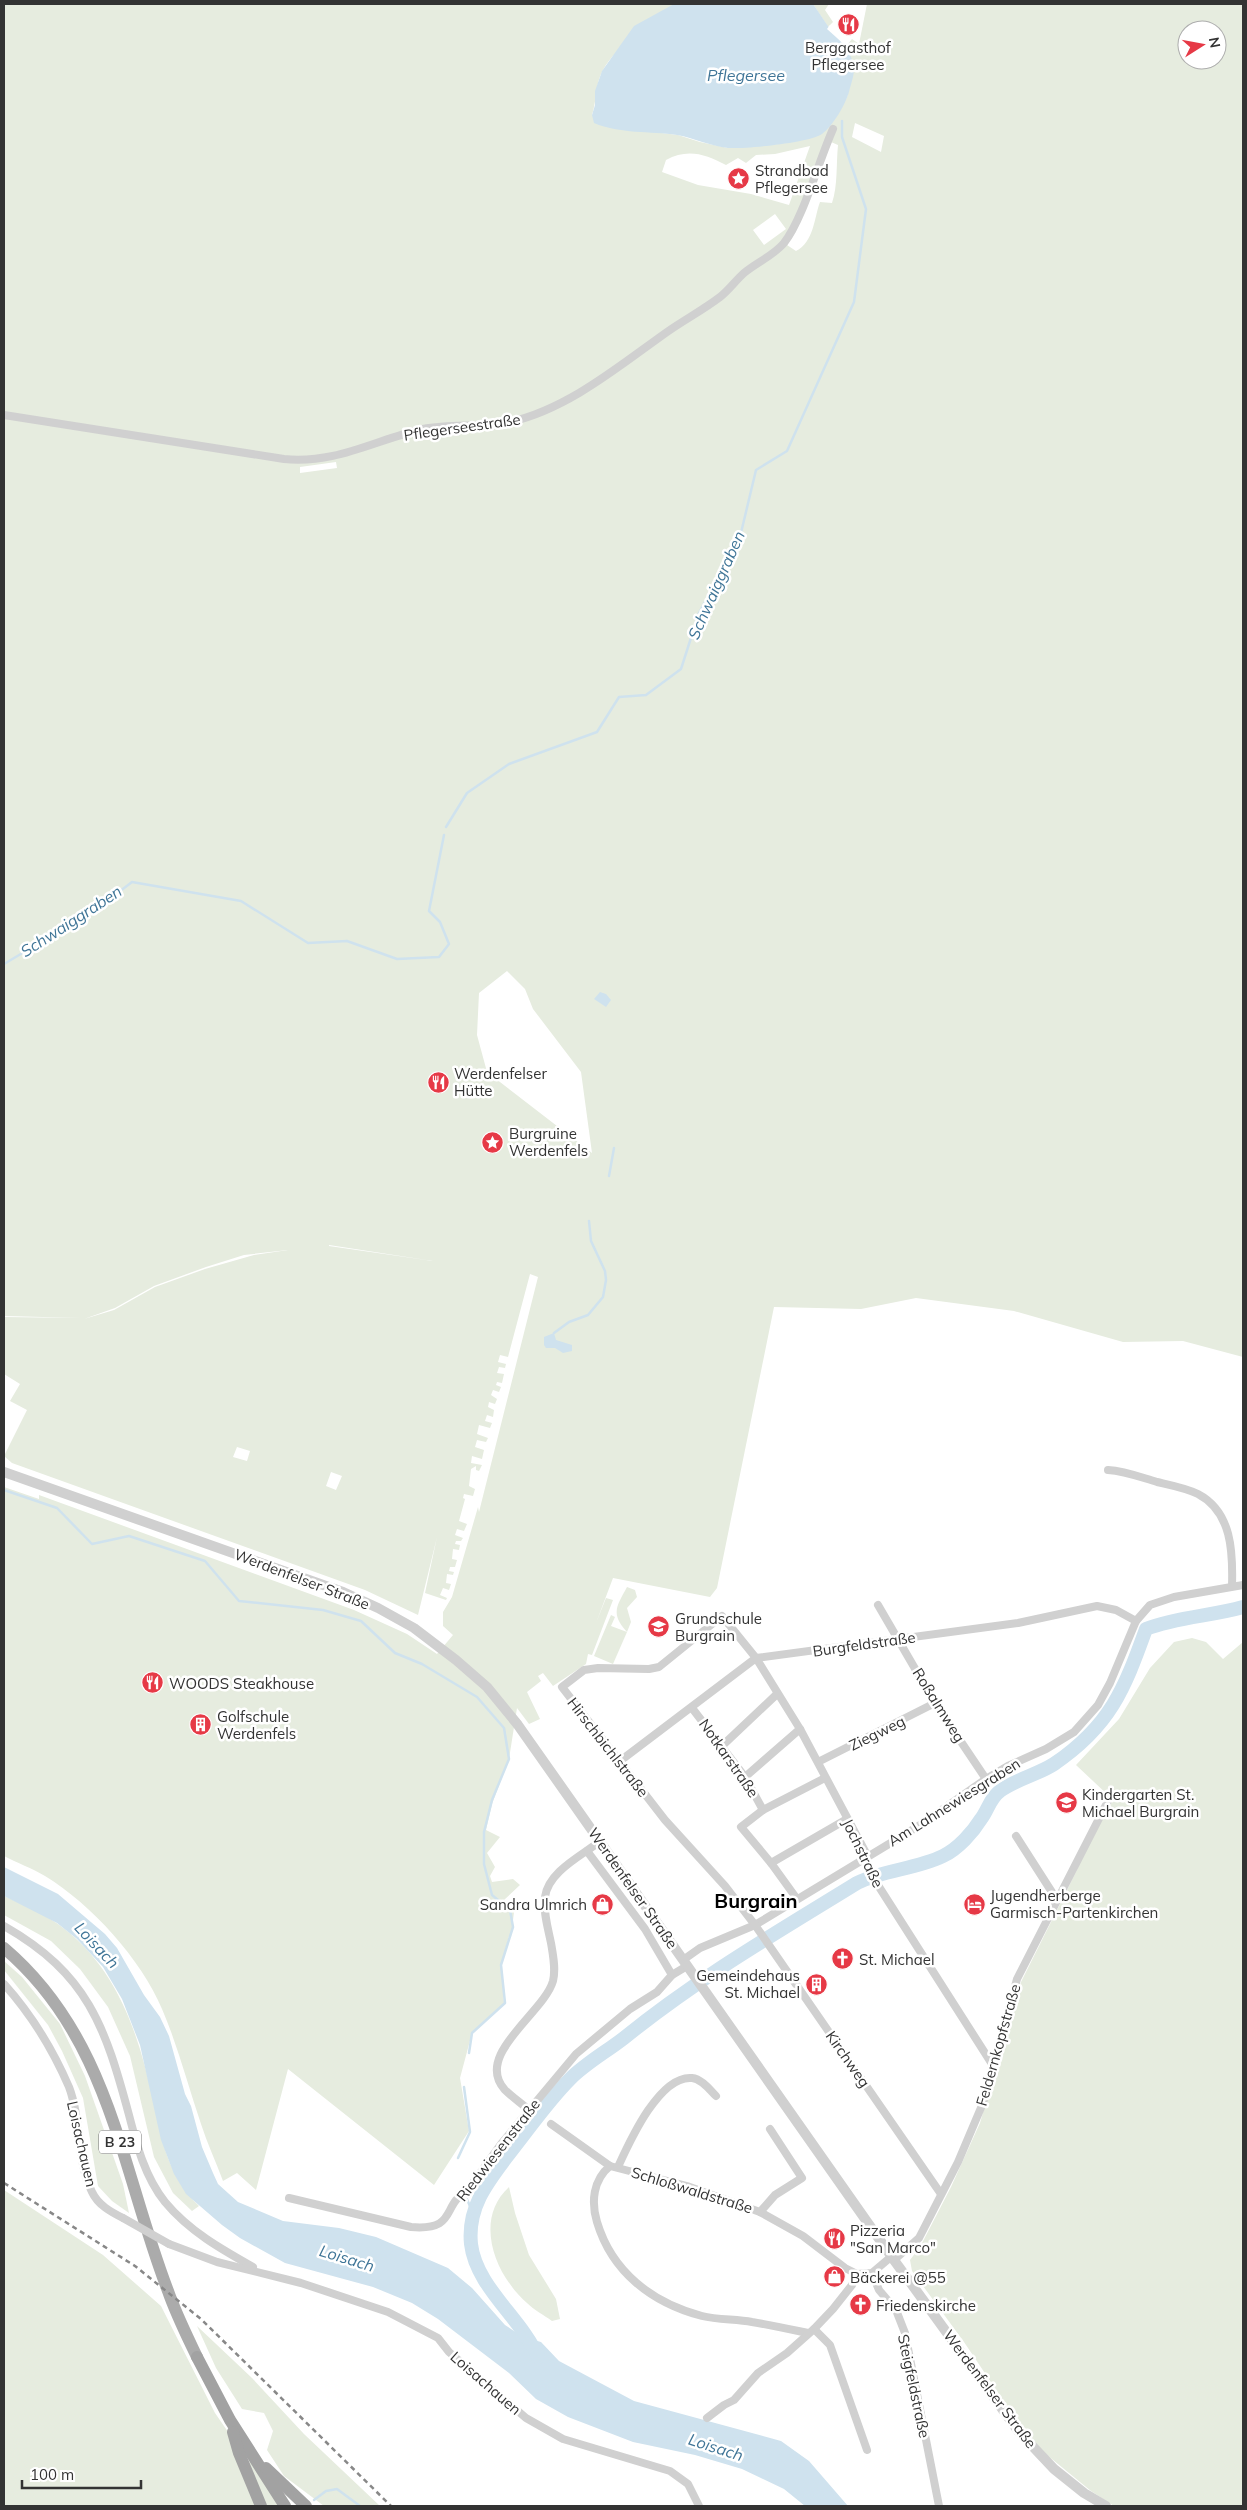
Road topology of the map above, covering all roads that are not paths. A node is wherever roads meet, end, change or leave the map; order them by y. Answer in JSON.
{"nodes":[{"id":1,"x":833,"y":129,"type":"dead end"},
{"id":2,"x":4,"y":415,"type":"edge"},
{"id":3,"x":1108,"y":1470,"type":"dead end"},
{"id":4,"x":4,"y":1472,"type":"edge"},
{"id":5,"x":1243,"y":1585,"type":"edge"},
{"id":6,"x":1232,"y":1586,"type":"junction"},
{"id":7,"x":878,"y":1605,"type":"dead end"},
{"id":8,"x":722,"y":1616,"type":"joint"},
{"id":9,"x":1136,"y":1621,"type":"junction"},
{"id":10,"x":899,"y":1638,"type":"junction"},
{"id":11,"x":756,"y":1658,"type":"junction"},
{"id":12,"x":777,"y":1694,"type":"junction"},
{"id":13,"x":935,"y":1703,"type":"junction"},
{"id":14,"x":692,"y":1708,"type":"junction"},
{"id":15,"x":800,"y":1729,"type":"junction"},
{"id":16,"x":723,"y":1745,"type":"junction"},
{"id":17,"x":620,"y":1761,"type":"junction"},
{"id":18,"x":818,"y":1762,"type":"junction"},
{"id":19,"x":745,"y":1776,"type":"junction"},
{"id":20,"x":825,"y":1778,"type":"junction"},
{"id":21,"x":986,"y":1779,"type":"junction"},
{"id":22,"x":1110,"y":1797,"type":"dead end"},
{"id":23,"x":763,"y":1810,"type":"junction"},
{"id":24,"x":847,"y":1818,"type":"junction"},
{"id":25,"x":1016,"y":1836,"type":"dead end"},
{"id":26,"x":599,"y":1842,"type":"junction"},
{"id":27,"x":587,"y":1850,"type":"junction"},
{"id":28,"x":866,"y":1855,"type":"junction"},
{"id":29,"x":772,"y":1863,"type":"junction"},
{"id":30,"x":797,"y":1899,"type":"junction"},
{"id":31,"x":1057,"y":1900,"type":"junction"},
{"id":32,"x":755,"y":1925,"type":"junction"},
{"id":33,"x":4,"y":1926,"type":"edge"},
{"id":34,"x":4,"y":1948,"type":"edge"},
{"id":35,"x":685,"y":1963,"type":"junction"},
{"id":36,"x":672,"y":1974,"type":"junction"},
{"id":37,"x":4,"y":1984,"type":"edge"},
{"id":38,"x":992,"y":2064,"type":"junction"},
{"id":39,"x":716,"y":2096,"type":"dead end"},
{"id":40,"x":529,"y":2110,"type":"junction"},
{"id":41,"x":551,"y":2124,"type":"dead end"},
{"id":42,"x":770,"y":2129,"type":"dead end"},
{"id":43,"x":614,"y":2167,"type":"junction"},
{"id":44,"x":941,"y":2194,"type":"junction"},
{"id":45,"x":289,"y":2198,"type":"dead end"},
{"id":46,"x":760,"y":2212,"type":"junction"},
{"id":47,"x":893,"y":2258,"type":"junction"},
{"id":48,"x":262,"y":2272,"type":"junction"},
{"id":49,"x":872,"y":2273,"type":"junction"},
{"id":50,"x":857,"y":2274,"type":"junction"},
{"id":51,"x":811,"y":2331,"type":"junction"},
{"id":52,"x":197,"y":2357,"type":"joint"},
{"id":53,"x":706,"y":2418,"type":"dead end"},
{"id":54,"x":230,"y":2420,"type":"junction"},
{"id":55,"x":867,"y":2450,"type":"dead end"},
{"id":56,"x":251,"y":2454,"type":"junction"},
{"id":57,"x":261,"y":2506,"type":"edge"},
{"id":58,"x":285,"y":2506,"type":"edge"},
{"id":59,"x":306,"y":2506,"type":"edge"},
{"id":60,"x":699,"y":2506,"type":"edge"},
{"id":61,"x":939,"y":2506,"type":"edge"},
{"id":62,"x":1106,"y":2506,"type":"edge"}],
"edges":[{"from":1,"to":2,"type":"street","name":"Pflegerseestraße"},
{"from":3,"to":6,"type":"street"},
{"from":4,"to":26,"type":"street","name":"Werdenfelser Straße"},
{"from":5,"to":6,"type":"street","name":"Am Lahnewiesgraben"},
{"from":6,"to":9,"type":"street","name":"Am Lahnewiesgraben"},
{"from":7,"to":10,"type":"street","name":"Roßalmweg"},
{"from":8,"to":11,"type":"street","name":"Jochstraße"},
{"from":8,"to":17,"type":"street","name":"Hirschbichlstraße"},
{"from":9,"to":10,"type":"street","name":"Burgfeldstraße"},
{"from":9,"to":21,"type":"street","name":"Am Lahnewiesgraben"},
{"from":10,"to":11,"type":"street","name":"Burgfeldstraße"},
{"from":10,"to":13,"type":"street","name":"Roßalmweg"},
{"from":11,"to":12,"type":"street","name":"Jochstraße"},
{"from":11,"to":14,"type":"street"},
{"from":12,"to":15,"type":"street","name":"Jochstraße"},
{"from":12,"to":16,"type":"street"},
{"from":13,"to":18,"type":"street","name":"Ziegweg"},
{"from":13,"to":21,"type":"street","name":"Roßalmweg"},
{"from":14,"to":16,"type":"street","name":"Notkarstraße"},
{"from":14,"to":17,"type":"street"},
{"from":15,"to":18,"type":"street","name":"Jochstraße"},
{"from":15,"to":19,"type":"street"},
{"from":16,"to":19,"type":"street","name":"Notkarstraße"},
{"from":17,"to":32,"type":"street","name":"Hirschbichlstraße"},
{"from":18,"to":20,"type":"street","name":"Jochstraße"},
{"from":19,"to":23,"type":"street","name":"Notkarstraße"},
{"from":20,"to":23,"type":"street","name":"Notkarstraße"},
{"from":20,"to":24,"type":"street","name":"Jochstraße"},
{"from":21,"to":28,"type":"street","name":"Am Lahnewiesgraben"},
{"from":22,"to":31,"type":"street","name":"Feldernkopfstraße"},
{"from":23,"to":29,"type":"street","name":"Notkarstraße"},
{"from":24,"to":28,"type":"street","name":"Jochstraße"},
{"from":24,"to":29,"type":"street"},
{"from":25,"to":31,"type":"street"},
{"from":26,"to":27,"type":"street"},
{"from":26,"to":35,"type":"street","name":"Werdenfelser Straße"},
{"from":27,"to":36,"type":"street"},
{"from":27,"to":40,"type":"street"},
{"from":28,"to":30,"type":"street","name":"Am Lahnewiesgraben"},
{"from":28,"to":38,"type":"street","name":"Jochstraße"},
{"from":29,"to":30,"type":"street","name":"Notkarstraße"},
{"from":30,"to":32,"type":"street","name":"Am Lahnewiesgraben"},
{"from":31,"to":38,"type":"street","name":"Feldernkopfstraße"},
{"from":32,"to":35,"type":"street","name":"Am Lahnewiesgraben"},
{"from":32,"to":44,"type":"street","name":"Kirchweg"},
{"from":33,"to":48,"type":"street","name":"Loisachauen"},
{"from":34,"to":52,"type":"main road","number":"B 23"},
{"from":35,"to":36,"type":"street","name":"Riedwiesenstraße"},
{"from":35,"to":47,"type":"street","name":"Werdenfelser Straße"},
{"from":36,"to":40,"type":"street","name":"Riedwiesenstraße"},
{"from":37,"to":48,"type":"street","name":"Loisachauen","bridge":true},
{"from":38,"to":44,"type":"street","name":"Feldernkopfstraße"},
{"from":39,"to":43,"type":"street"},
{"from":40,"to":45,"type":"street","name":"Riedwiesenstraße"},
{"from":41,"to":43,"type":"street","name":"Schloßwaldstraße"},
{"from":42,"to":46,"type":"street"},
{"from":43,"to":46,"type":"street","name":"Schloßwaldstraße"},
{"from":43,"to":51,"type":"street"},
{"from":44,"to":47,"type":"street","name":"Feldernkopfstraße"},
{"from":46,"to":50,"type":"street","name":"Schloßwaldstraße"},
{"from":47,"to":49,"type":"street","name":"Feldernkopfstraße"},
{"from":47,"to":62,"type":"street","name":"Werdenfelser Straße"},
{"from":48,"to":60,"type":"street","name":"Loisachauen"},
{"from":49,"to":50,"type":"street"},
{"from":49,"to":61,"type":"street","name":"Steigfeldstraße"},
{"from":50,"to":51,"type":"street"},
{"from":51,"to":53,"type":"street"},
{"from":51,"to":55,"type":"street"},
{"from":52,"to":54,"type":"highway","number":"B 23"},
{"from":54,"to":56,"type":"highway","number":"B 23"},
{"from":54,"to":57,"type":"highway","number":"B 23"},
{"from":56,"to":58,"type":"highway","number":"B 23"},
{"from":56,"to":59,"type":"highway","number":"B 23"}]}
